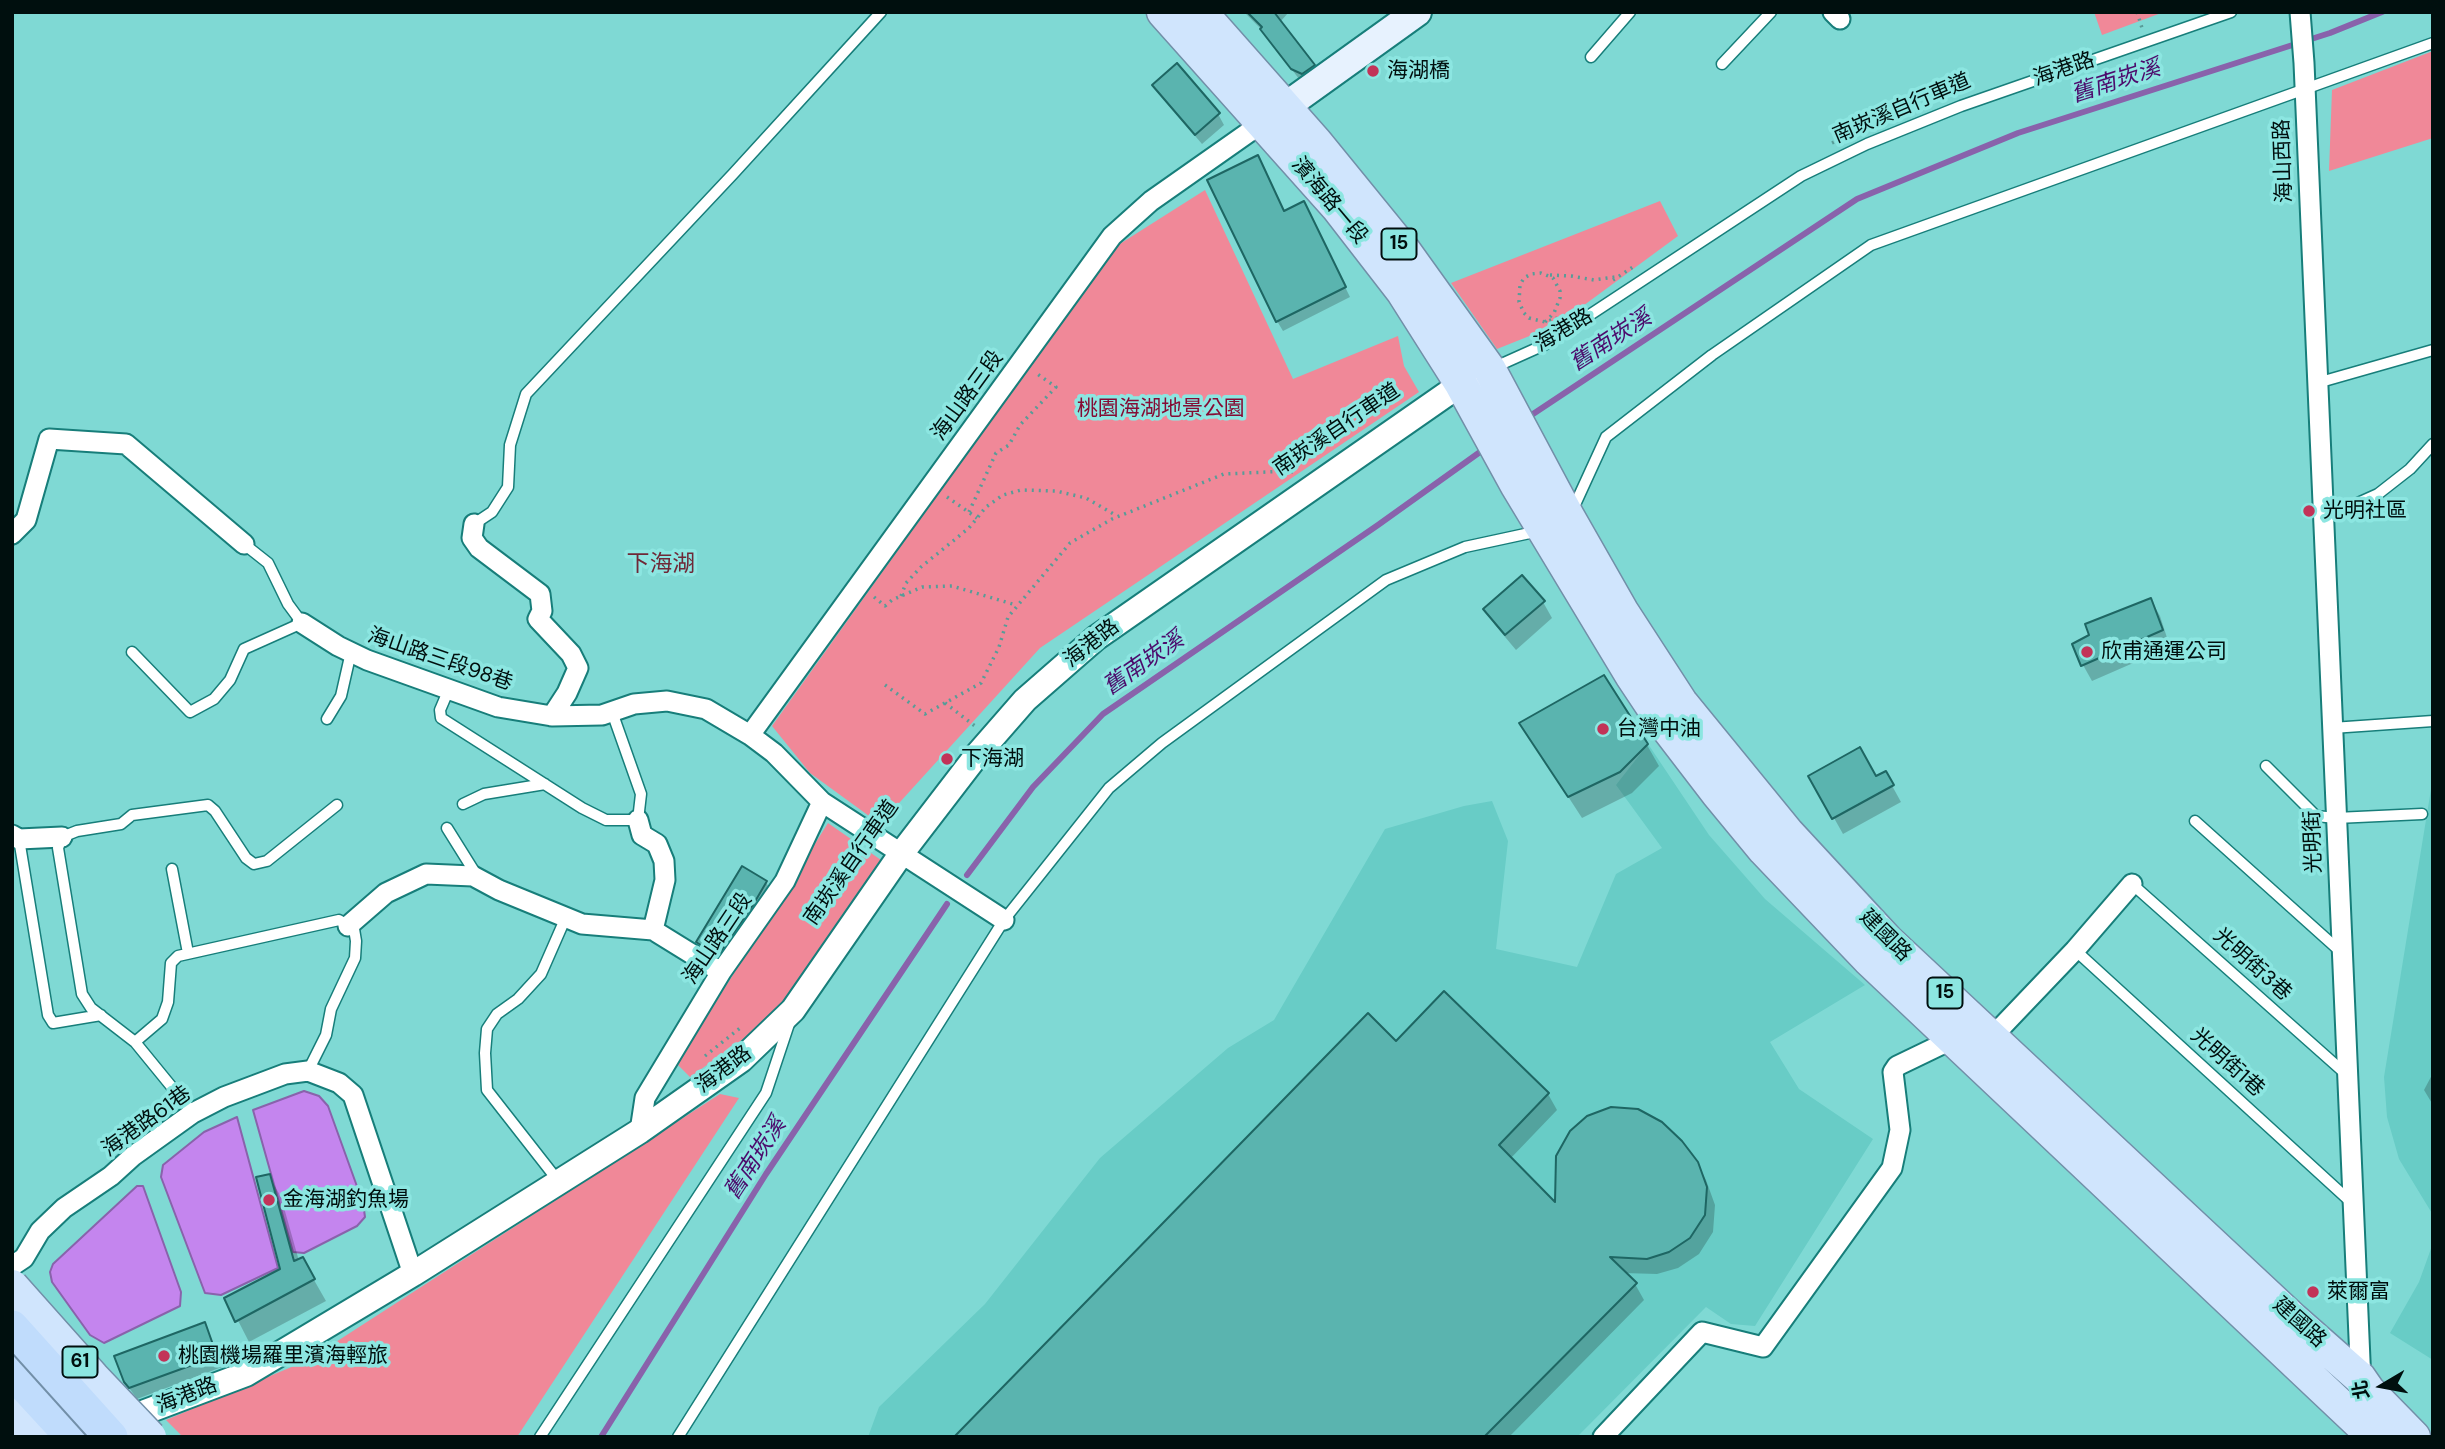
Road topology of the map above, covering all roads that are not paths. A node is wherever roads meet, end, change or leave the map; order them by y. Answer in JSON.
{"nodes":[{"id":1,"x":881,"y":12,"type":"edge"},
{"id":2,"x":1163,"y":12,"type":"edge"},
{"id":3,"x":1201,"y":12,"type":"edge"},
{"id":4,"x":1417,"y":12,"type":"edge"},
{"id":5,"x":1630,"y":12,"type":"edge"},
{"id":6,"x":1771,"y":12,"type":"edge"},
{"id":7,"x":2231,"y":12,"type":"edge"},
{"id":8,"x":2300,"y":12,"type":"edge"},
{"id":9,"x":2433,"y":43,"type":"edge"},
{"id":10,"x":1591,"y":57,"type":"dead end"},
{"id":11,"x":1722,"y":64,"type":"dead end"},
{"id":12,"x":2304,"y":89,"type":"junction"},
{"id":13,"x":1273,"y":115,"type":"junction"},
{"id":14,"x":2311,"y":256,"type":"joint"},
{"id":15,"x":2433,"y":350,"type":"edge"},
{"id":16,"x":1495,"y":380,"type":"junction"},
{"id":17,"x":2317,"y":383,"type":"junction"},
{"id":18,"x":1467,"y":395,"type":"junction"},
{"id":19,"x":2433,"y":444,"type":"edge"},
{"id":20,"x":1536,"y":486,"type":"junction"},
{"id":21,"x":2323,"y":512,"type":"junction"},
{"id":22,"x":474,"y":524,"type":"joint"},
{"id":23,"x":1556,"y":524,"type":"junction"},
{"id":24,"x":12,"y":534,"type":"edge"},
{"id":25,"x":244,"y":544,"type":"joint"},
{"id":26,"x":302,"y":623,"type":"junction"},
{"id":27,"x":132,"y":652,"type":"dead end"},
{"id":28,"x":351,"y":652,"type":"junction"},
{"id":29,"x":449,"y":689,"type":"junction"},
{"id":30,"x":612,"y":712,"type":"junction"},
{"id":31,"x":552,"y":716,"type":"junction"},
{"id":32,"x":327,"y":719,"type":"dead end"},
{"id":33,"x":2433,"y":721,"type":"edge"},
{"id":34,"x":2332,"y":728,"type":"junction"},
{"id":35,"x":750,"y":735,"type":"junction"},
{"id":36,"x":2266,"y":766,"type":"dead end"},
{"id":37,"x":545,"y":784,"type":"junction"},
{"id":38,"x":822,"y":802,"type":"junction"},
{"id":39,"x":463,"y":803,"type":"dead end"},
{"id":40,"x":337,"y":806,"type":"dead end"},
{"id":41,"x":2422,"y":814,"type":"dead end"},
{"id":42,"x":2336,"y":818,"type":"junction"},
{"id":43,"x":638,"y":820,"type":"junction"},
{"id":44,"x":2195,"y":821,"type":"dead end"},
{"id":45,"x":447,"y":828,"type":"dead end"},
{"id":46,"x":16,"y":837,"type":"edge"},
{"id":47,"x":62,"y":837,"type":"junction"},
{"id":48,"x":901,"y":854,"type":"junction"},
{"id":49,"x":172,"y":869,"type":"dead end"},
{"id":50,"x":482,"y":882,"type":"junction"},
{"id":51,"x":2132,"y":884,"type":"joint"},
{"id":52,"x":566,"y":917,"type":"junction"},
{"id":53,"x":1004,"y":920,"type":"junction"},
{"id":54,"x":348,"y":926,"type":"junction"},
{"id":55,"x":653,"y":930,"type":"junction"},
{"id":56,"x":2075,"y":950,"type":"junction"},
{"id":57,"x":188,"y":953,"type":"junction"},
{"id":58,"x":2342,"y":953,"type":"junction"},
{"id":59,"x":721,"y":972,"type":"junction"},
{"id":60,"x":793,"y":1010,"type":"junction"},
{"id":61,"x":101,"y":1015,"type":"junction"},
{"id":62,"x":1992,"y":1037,"type":"junction"},
{"id":63,"x":1952,"y":1039,"type":"junction"},
{"id":64,"x":135,"y":1042,"type":"junction"},
{"id":65,"x":308,"y":1071,"type":"junction"},
{"id":66,"x":2347,"y":1076,"type":"junction"},
{"id":67,"x":192,"y":1113,"type":"junction"},
{"id":68,"x":640,"y":1131,"type":"junction"},
{"id":69,"x":559,"y":1182,"type":"junction"},
{"id":70,"x":2353,"y":1204,"type":"junction"},
{"id":71,"x":12,"y":1266,"type":"edge"},
{"id":72,"x":413,"y":1274,"type":"junction"},
{"id":73,"x":12,"y":1286,"type":"edge"},
{"id":74,"x":12,"y":1327,"type":"edge"},
{"id":75,"x":12,"y":1350,"type":"edge"},
{"id":76,"x":12,"y":1372,"type":"edge"},
{"id":77,"x":2360,"y":1378,"type":"junction"},
{"id":78,"x":12,"y":1413,"type":"edge"},
{"id":79,"x":2368,"y":1432,"type":"edge"},
{"id":80,"x":88,"y":1436,"type":"edge"},
{"id":81,"x":2415,"y":1436,"type":"edge"},
{"id":82,"x":33,"y":1437,"type":"edge"},
{"id":83,"x":150,"y":1437,"type":"edge"},
{"id":84,"x":540,"y":1437,"type":"edge"},
{"id":85,"x":678,"y":1437,"type":"edge"},
{"id":86,"x":1602,"y":1437,"type":"edge"}],
"edges":[{"from":1,"to":22,"type":"lane"},
{"from":2,"to":13,"type":"main road","name":"濱海路一段","number":"15"},
{"from":3,"to":13,"type":"main road","name":"濱海路一段","number":"15"},
{"from":4,"to":13,"type":"main road"},
{"from":5,"to":10,"type":"lane"},
{"from":6,"to":11,"type":"lane"},
{"from":7,"to":16,"type":"lane","name":"海港路"},
{"from":8,"to":12,"type":"street","name":"海山西路"},
{"from":9,"to":12,"type":"lane"},
{"from":12,"to":14,"type":"street","name":"海山西路"},
{"from":12,"to":23,"type":"lane"},
{"from":13,"to":16,"type":"main road","name":"濱海路一段","number":"15"},
{"from":13,"to":18,"type":"main road","name":"濱海路一段","number":"15"},
{"from":13,"to":35,"type":"street","name":"海山路三段"},
{"from":14,"to":17,"type":"street","name":"光明街"},
{"from":15,"to":17,"type":"lane"},
{"from":16,"to":18,"type":"street","name":"海港路"},
{"from":16,"to":20,"type":"main road","number":"15"},
{"from":17,"to":21,"type":"street","name":"光明街"},
{"from":18,"to":20,"type":"main road","number":"15"},
{"from":18,"to":48,"type":"street","name":"海港路"},
{"from":19,"to":21,"type":"lane"},
{"from":20,"to":23,"type":"main road","name":"建國路","number":"15"},
{"from":21,"to":34,"type":"street","name":"光明街"},
{"from":22,"to":31,"type":"street"},
{"from":23,"to":53,"type":"lane"},
{"from":23,"to":62,"type":"main road","name":"建國路","number":"15"},
{"from":23,"to":63,"type":"main road","name":"建國路","number":"15"},
{"from":24,"to":25,"type":"street"},
{"from":25,"to":26,"type":"lane"},
{"from":26,"to":27,"type":"lane"},
{"from":26,"to":28,"type":"street","name":"海山路三段98巷"},
{"from":28,"to":29,"type":"street","name":"海山路三段98巷"},
{"from":28,"to":32,"type":"lane"},
{"from":29,"to":31,"type":"street","name":"海山路三段98巷"},
{"from":29,"to":37,"type":"lane"},
{"from":30,"to":31,"type":"street","name":"海山路三段98巷"},
{"from":30,"to":35,"type":"street","name":"海山路三段98巷"},
{"from":30,"to":43,"type":"lane"},
{"from":33,"to":34,"type":"lane"},
{"from":34,"to":42,"type":"street","name":"光明街"},
{"from":35,"to":38,"type":"street","name":"海山路三段98巷"},
{"from":36,"to":42,"type":"lane"},
{"from":37,"to":39,"type":"lane"},
{"from":37,"to":43,"type":"lane"},
{"from":38,"to":48,"type":"street","name":"海山路三段98巷"},
{"from":38,"to":59,"type":"street","name":"海山路三段"},
{"from":40,"to":47,"type":"lane"},
{"from":41,"to":42,"type":"lane"},
{"from":42,"to":58,"type":"street","name":"光明街"},
{"from":43,"to":55,"type":"street"},
{"from":44,"to":58,"type":"lane"},
{"from":45,"to":50,"type":"lane"},
{"from":46,"to":47,"type":"street"},
{"from":46,"to":61,"type":"lane"},
{"from":47,"to":61,"type":"lane"},
{"from":48,"to":53,"type":"street","name":"海山路三段98巷"},
{"from":48,"to":60,"type":"street","name":"海港路"},
{"from":49,"to":57,"type":"lane"},
{"from":50,"to":52,"type":"street"},
{"from":50,"to":54,"type":"street"},
{"from":51,"to":56,"type":"street"},
{"from":51,"to":66,"type":"lane","name":"光明街3巷"},
{"from":52,"to":55,"type":"street"},
{"from":52,"to":69,"type":"lane"},
{"from":53,"to":85,"type":"lane"},
{"from":54,"to":57,"type":"lane"},
{"from":54,"to":65,"type":"lane"},
{"from":55,"to":59,"type":"street"},
{"from":56,"to":62,"type":"street"},
{"from":56,"to":70,"type":"lane","name":"光明街1巷"},
{"from":57,"to":64,"type":"lane"},
{"from":58,"to":66,"type":"street","name":"光明街"},
{"from":59,"to":68,"type":"street","name":"海山路三段"},
{"from":60,"to":68,"type":"street","name":"海港路"},
{"from":60,"to":84,"type":"lane"},
{"from":61,"to":64,"type":"lane"},
{"from":62,"to":77,"type":"main road","name":"建國路","number":"15"},
{"from":63,"to":79,"type":"main road","name":"建國路","number":"15"},
{"from":63,"to":86,"type":"street"},
{"from":64,"to":67,"type":"lane"},
{"from":65,"to":67,"type":"street","name":"海港路61巷"},
{"from":65,"to":72,"type":"street"},
{"from":66,"to":70,"type":"street","name":"光明街"},
{"from":67,"to":71,"type":"street","name":"海港路61巷"},
{"from":68,"to":69,"type":"street","name":"海港路"},
{"from":69,"to":72,"type":"street","name":"海港路"},
{"from":70,"to":77,"type":"street","name":"光明街"},
{"from":72,"to":80,"type":"street","name":"海港路"},
{"from":73,"to":83,"type":"main road","number":"61","bridge":true},
{"from":74,"to":80,"type":"highway","number":"61","bridge":true},
{"from":75,"to":80,"type":"street"},
{"from":76,"to":80,"type":"highway"},
{"from":77,"to":79,"type":"street","name":"光明街"},
{"from":77,"to":81,"type":"main road","name":"建國路","number":"15"},
{"from":78,"to":82,"type":"main road"}]}
